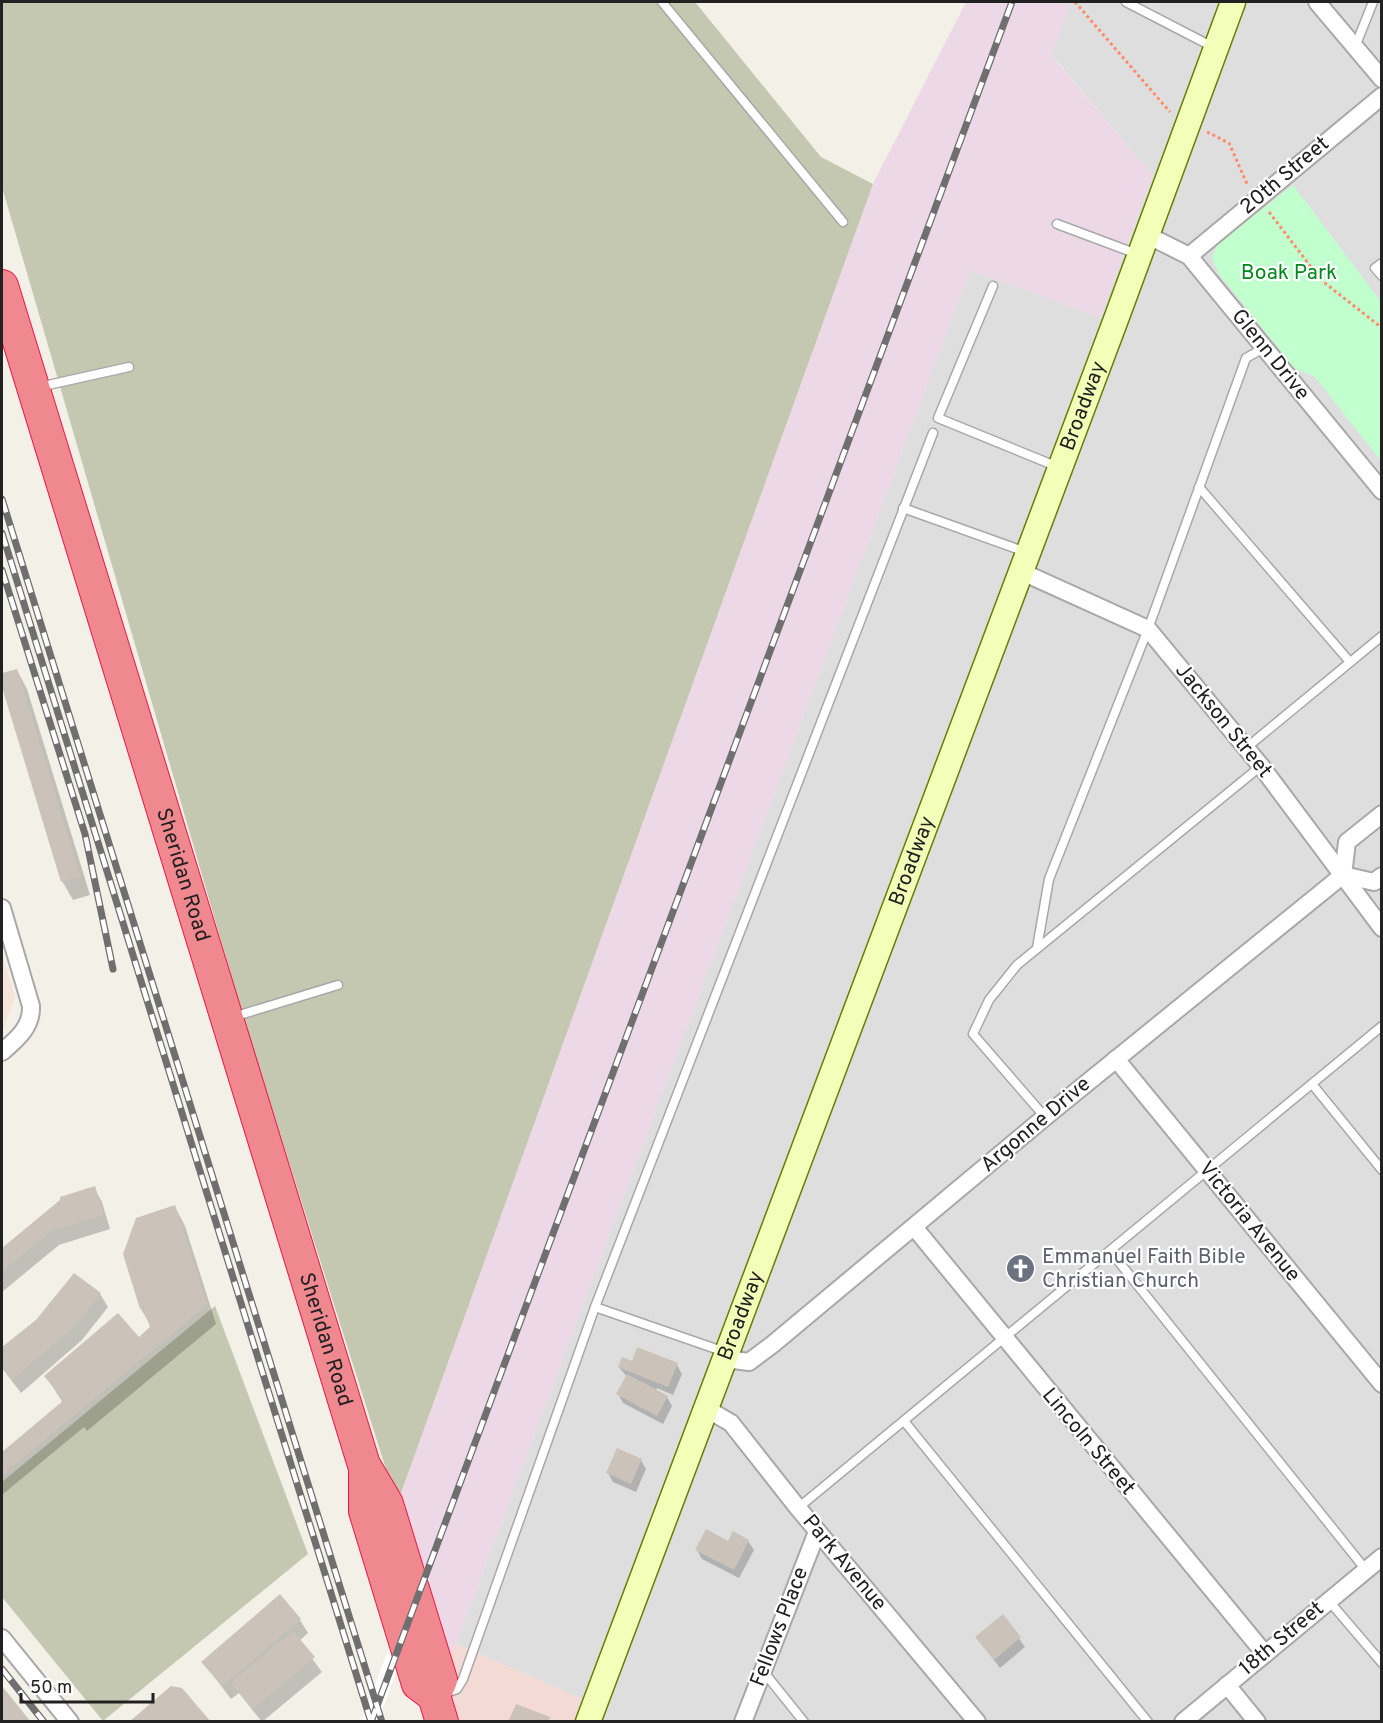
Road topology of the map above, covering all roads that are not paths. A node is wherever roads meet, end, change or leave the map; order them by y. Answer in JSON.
{"nodes":[{"id":1,"x":662,"y":2,"type":"edge"},
{"id":2,"x":1126,"y":2,"type":"edge"},
{"id":3,"x":1233,"y":2,"type":"edge"},
{"id":4,"x":1317,"y":2,"type":"edge"},
{"id":5,"x":1373,"y":2,"type":"edge"},
{"id":6,"x":1354,"y":47,"type":"junction"},
{"id":7,"x":1216,"y":48,"type":"junction"},
{"id":8,"x":1382,"y":79,"type":"edge"},
{"id":9,"x":1382,"y":96,"type":"edge"},
{"id":10,"x":843,"y":222,"type":"dead end"},
{"id":11,"x":1057,"y":224,"type":"dead end"},
{"id":12,"x":1144,"y":245,"type":"junction"},
{"id":13,"x":1189,"y":256,"type":"junction"},
{"id":14,"x":1382,"y":263,"type":"edge"},
{"id":15,"x":1382,"y":276,"type":"edge"},
{"id":16,"x":2,"y":286,"type":"edge"},
{"id":17,"x":993,"y":286,"type":"dead end"},
{"id":18,"x":1264,"y":348,"type":"junction"},
{"id":19,"x":129,"y":367,"type":"dead end"},
{"id":20,"x":31,"y":389,"type":"junction"},
{"id":21,"x":933,"y":433,"type":"dead end"},
{"id":22,"x":1059,"y":467,"type":"junction"},
{"id":23,"x":1199,"y":487,"type":"junction"},
{"id":24,"x":1382,"y":490,"type":"edge"},
{"id":25,"x":903,"y":508,"type":"junction"},
{"id":26,"x":1023,"y":562,"type":"junction"},
{"id":27,"x":1148,"y":629,"type":"junction"},
{"id":28,"x":1382,"y":636,"type":"edge"},
{"id":29,"x":1350,"y":662,"type":"junction"},
{"id":30,"x":1246,"y":748,"type":"junction"},
{"id":31,"x":1262,"y":766,"type":"junction"},
{"id":32,"x":1382,"y":814,"type":"edge"},
{"id":33,"x":1342,"y":875,"type":"junction"},
{"id":34,"x":1382,"y":876,"type":"edge"},
{"id":35,"x":2,"y":908,"type":"edge"},
{"id":36,"x":1382,"y":928,"type":"edge"},
{"id":37,"x":1038,"y":948,"type":"junction"},
{"id":38,"x":338,"y":985,"type":"dead end"},
{"id":39,"x":227,"y":1019,"type":"junction"},
{"id":40,"x":1382,"y":1026,"type":"edge"},
{"id":41,"x":2,"y":1052,"type":"edge"},
{"id":42,"x":1116,"y":1059,"type":"junction"},
{"id":43,"x":1312,"y":1084,"type":"junction"},
{"id":44,"x":1045,"y":1117,"type":"junction"},
{"id":45,"x":1382,"y":1170,"type":"edge"},
{"id":46,"x":1208,"y":1172,"type":"junction"},
{"id":47,"x":914,"y":1227,"type":"junction"},
{"id":48,"x":1111,"y":1252,"type":"junction"},
{"id":49,"x":596,"y":1307,"type":"junction"},
{"id":50,"x":1003,"y":1339,"type":"junction"},
{"id":51,"x":727,"y":1356,"type":"junction"},
{"id":52,"x":1382,"y":1384,"type":"edge"},
{"id":53,"x":707,"y":1409,"type":"junction"},
{"id":54,"x":904,"y":1421,"type":"junction"},
{"id":55,"x":798,"y":1508,"type":"junction"},
{"id":56,"x":818,"y":1532,"type":"junction"},
{"id":57,"x":1382,"y":1557,"type":"edge"},
{"id":58,"x":1366,"y":1570,"type":"junction"},
{"id":59,"x":1329,"y":1600,"type":"junction"},
{"id":60,"x":2,"y":1638,"type":"edge"},
{"id":61,"x":1264,"y":1654,"type":"junction"},
{"id":62,"x":1382,"y":1663,"type":"edge"},
{"id":63,"x":763,"y":1671,"type":"junction"},
{"id":64,"x":1227,"y":1685,"type":"junction"},
{"id":65,"x":438,"y":1709,"type":"edge"},
{"id":66,"x":70,"y":1722,"type":"edge"},
{"id":67,"x":588,"y":1722,"type":"edge"},
{"id":68,"x":743,"y":1722,"type":"edge"},
{"id":69,"x":804,"y":1722,"type":"edge"},
{"id":70,"x":977,"y":1722,"type":"edge"},
{"id":71,"x":1148,"y":1722,"type":"edge"},
{"id":72,"x":1183,"y":1722,"type":"edge"},
{"id":73,"x":1257,"y":1722,"type":"edge"}],
"edges":[{"from":1,"to":10,"type":"lane"},
{"from":2,"to":7,"type":"lane"},
{"from":3,"to":7,"type":"street","name":"Broadway"},
{"from":4,"to":6,"type":"street"},
{"from":5,"to":6,"type":"lane"},
{"from":6,"to":8,"type":"street"},
{"from":7,"to":12,"type":"street","name":"Broadway"},
{"from":9,"to":13,"type":"street","name":"20th Street"},
{"from":11,"to":12,"type":"lane"},
{"from":12,"to":13,"type":"street","name":"Glenn Drive"},
{"from":12,"to":22,"type":"street","name":"Broadway"},
{"from":13,"to":18,"type":"street","name":"Glenn Drive"},
{"from":14,"to":15,"type":"lane"},
{"from":16,"to":20,"type":"highway","name":"Sheridan Road"},
{"from":17,"to":22,"type":"lane"},
{"from":18,"to":23,"type":"lane"},
{"from":18,"to":24,"type":"street","name":"Glenn Drive"},
{"from":19,"to":20,"type":"lane"},
{"from":20,"to":39,"type":"highway","name":"Sheridan Road"},
{"from":21,"to":25,"type":"lane"},
{"from":22,"to":26,"type":"street","name":"Broadway"},
{"from":23,"to":27,"type":"lane"},
{"from":23,"to":29,"type":"lane"},
{"from":25,"to":26,"type":"lane"},
{"from":25,"to":49,"type":"lane"},
{"from":26,"to":27,"type":"street","name":"Jackson Street"},
{"from":26,"to":51,"type":"street","name":"Broadway"},
{"from":27,"to":30,"type":"street","name":"Jackson Street"},
{"from":27,"to":37,"type":"lane"},
{"from":28,"to":29,"type":"lane"},
{"from":29,"to":30,"type":"lane"},
{"from":30,"to":31,"type":"street","name":"Jackson Street"},
{"from":31,"to":33,"type":"street","name":"Jackson Street"},
{"from":31,"to":37,"type":"lane"},
{"from":32,"to":33,"type":"street"},
{"from":33,"to":34,"type":"street"},
{"from":33,"to":36,"type":"street","name":"Jackson Street"},
{"from":33,"to":42,"type":"street","name":"Argonne Drive"},
{"from":35,"to":41,"type":"street"},
{"from":37,"to":44,"type":"lane"},
{"from":38,"to":39,"type":"lane"},
{"from":39,"to":65,"type":"highway","name":"Sheridan Road"},
{"from":40,"to":43,"type":"lane"},
{"from":42,"to":44,"type":"street","name":"Argonne Drive"},
{"from":42,"to":46,"type":"street","name":"Victoria Avenue"},
{"from":43,"to":45,"type":"lane"},
{"from":43,"to":46,"type":"lane"},
{"from":44,"to":47,"type":"street","name":"Argonne Drive"},
{"from":46,"to":48,"type":"lane"},
{"from":46,"to":52,"type":"street","name":"Victoria Avenue"},
{"from":47,"to":50,"type":"street","name":"Lincoln Street"},
{"from":47,"to":51,"type":"street","name":"Argonne Drive"},
{"from":48,"to":50,"type":"lane"},
{"from":48,"to":58,"type":"lane"},
{"from":49,"to":51,"type":"lane"},
{"from":49,"to":65,"type":"lane"},
{"from":50,"to":54,"type":"lane"},
{"from":50,"to":61,"type":"street","name":"Lincoln Street"},
{"from":51,"to":53,"type":"street","name":"Broadway"},
{"from":53,"to":55,"type":"street","name":"Park Avenue"},
{"from":53,"to":67,"type":"street","name":"Broadway"},
{"from":54,"to":55,"type":"lane"},
{"from":54,"to":71,"type":"lane"},
{"from":55,"to":56,"type":"street","name":"Park Avenue"},
{"from":56,"to":63,"type":"street","name":"Fellows Place"},
{"from":56,"to":70,"type":"street","name":"Park Avenue"},
{"from":57,"to":58,"type":"street","name":"18th Street"},
{"from":58,"to":59,"type":"street","name":"18th Street"},
{"from":59,"to":61,"type":"street","name":"18th Street"},
{"from":59,"to":62,"type":"lane"},
{"from":60,"to":66,"type":"street"},
{"from":61,"to":64,"type":"street","name":"18th Street"},
{"from":63,"to":68,"type":"street","name":"Fellows Place"},
{"from":63,"to":69,"type":"lane"},
{"from":64,"to":72,"type":"street","name":"18th Street"},
{"from":64,"to":73,"type":"street"}]}
